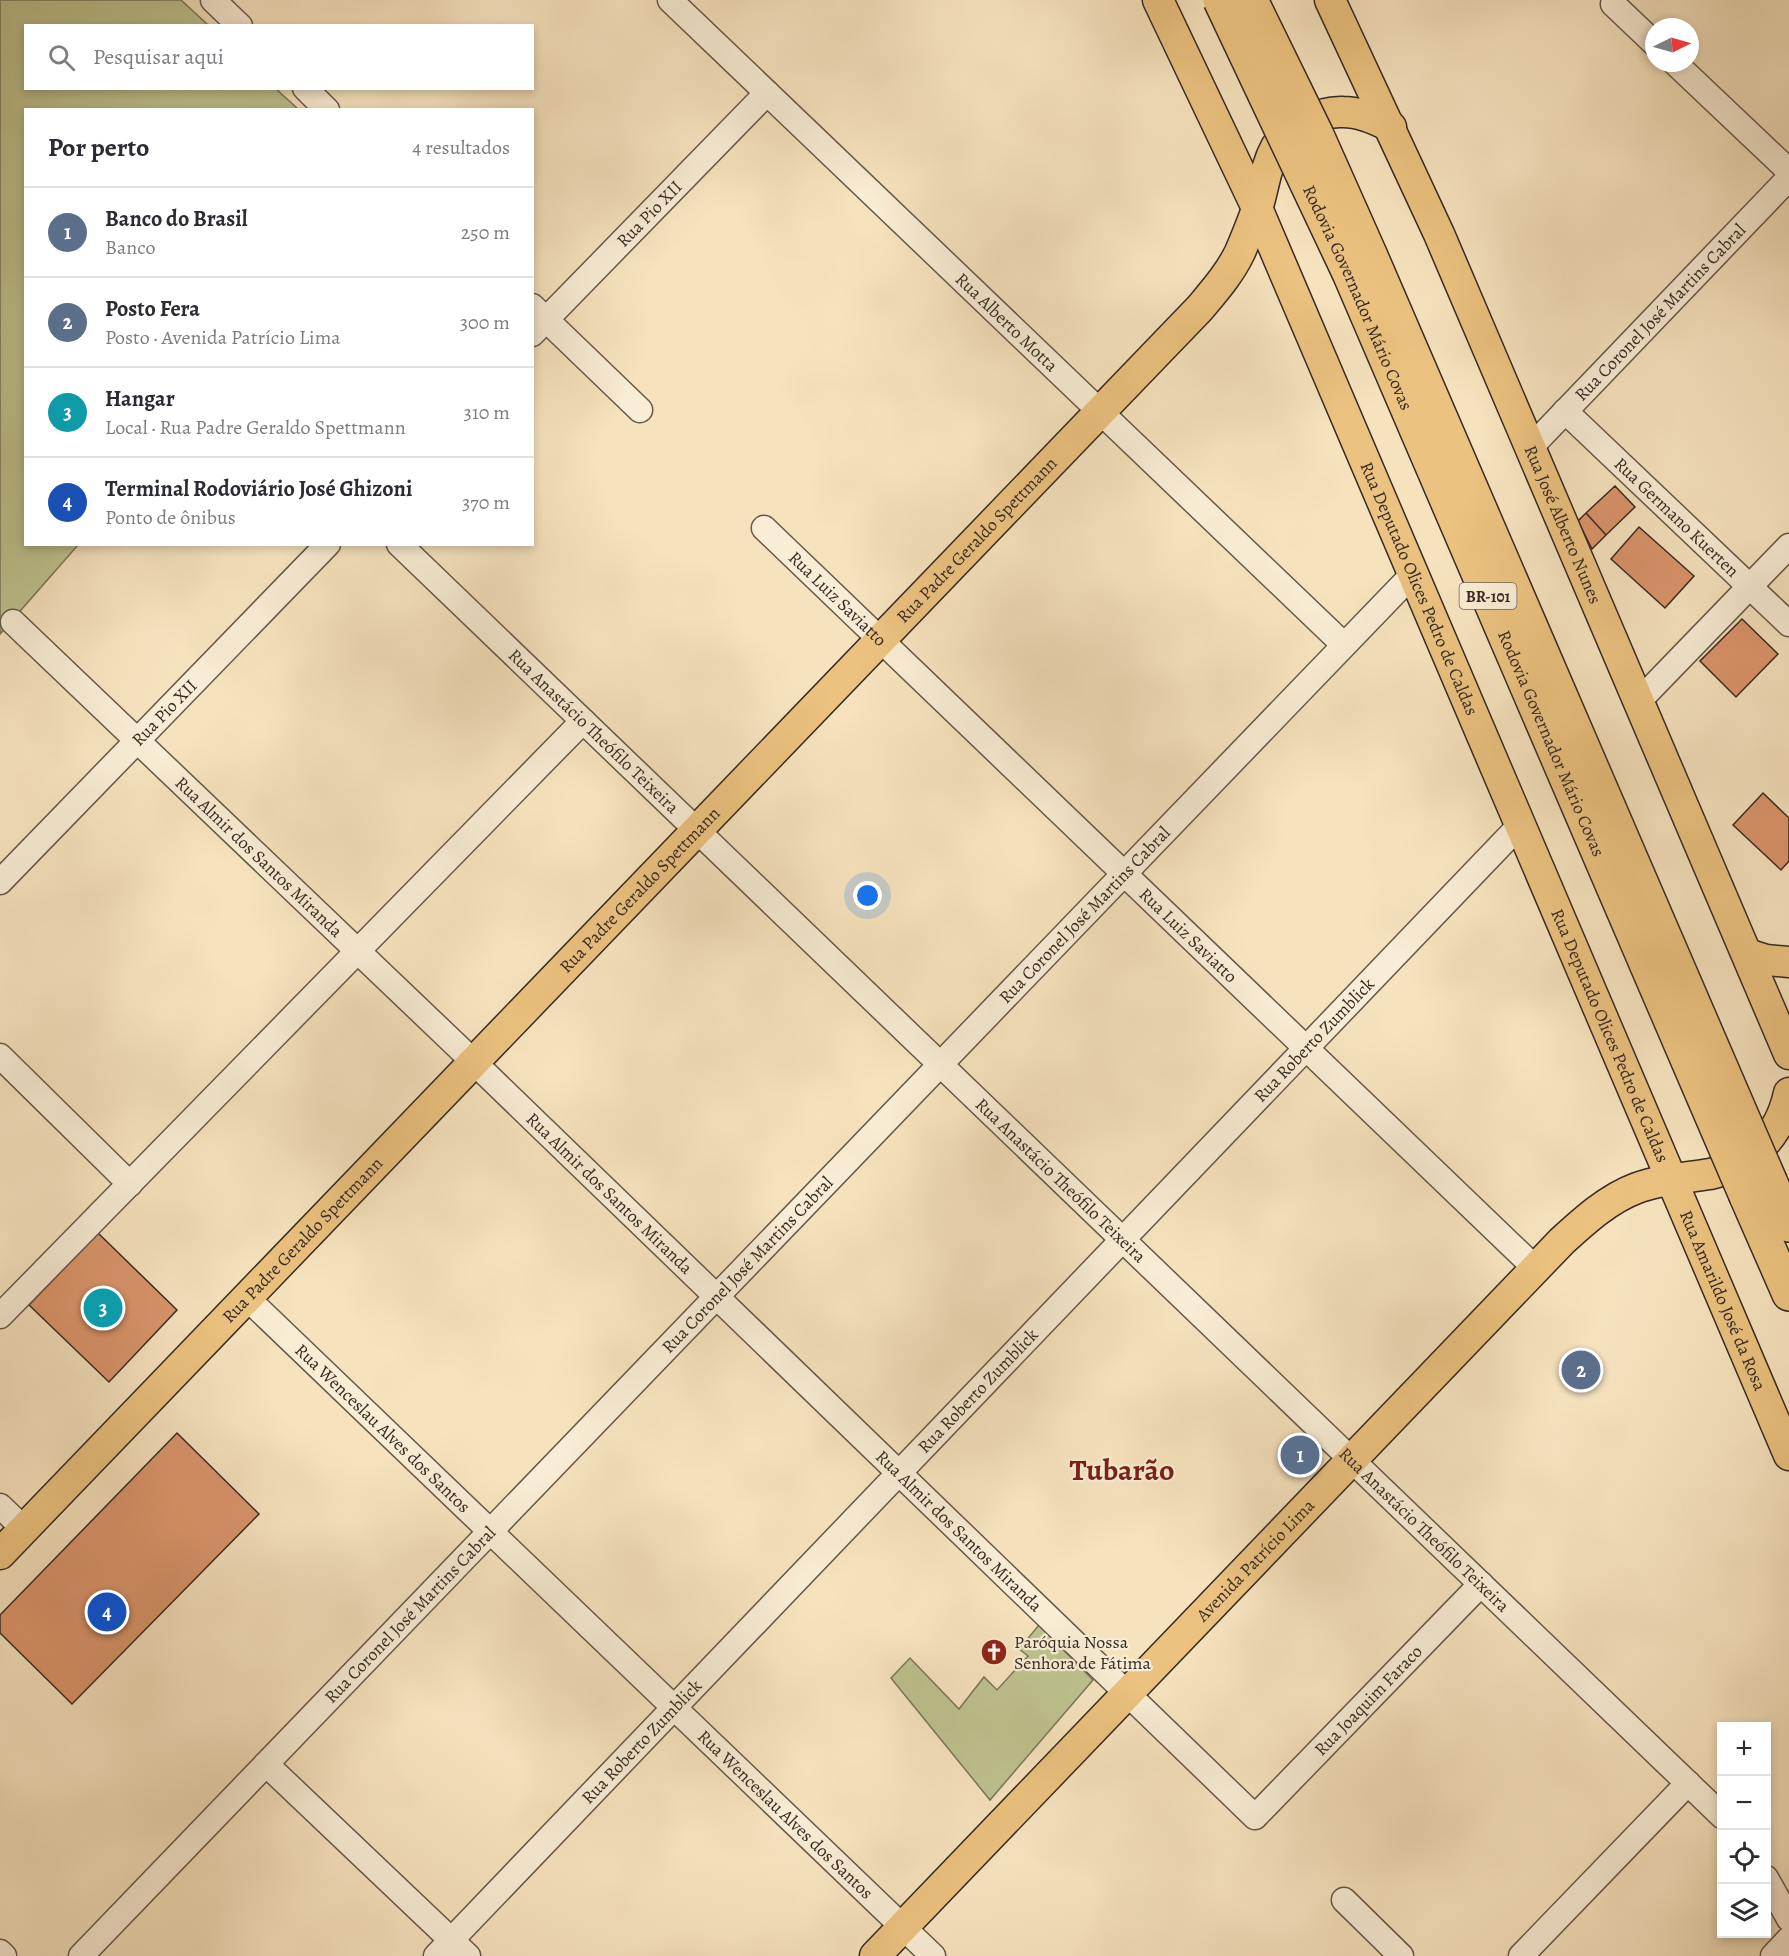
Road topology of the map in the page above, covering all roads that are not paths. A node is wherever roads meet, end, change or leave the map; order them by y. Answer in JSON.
{"nodes":[{"id":1,"x":213,"y":0,"type":"edge"},
{"id":2,"x":670,"y":0,"type":"edge"},
{"id":3,"x":1158,"y":0,"type":"edge"},
{"id":4,"x":1220,"y":0,"type":"edge"},
{"id":5,"x":1251,"y":0,"type":"edge"},
{"id":6,"x":1330,"y":0,"type":"edge"},
{"id":7,"x":1613,"y":4,"type":"dead end"},
{"id":8,"x":238,"y":24,"type":"edge"},
{"id":9,"x":1645,"y":34,"type":"edge"},
{"id":10,"x":1684,"y":72,"type":"edge"},
{"id":11,"x":307,"y":90,"type":"edge"},
{"id":12,"x":767,"y":93,"type":"junction"},
{"id":13,"x":325,"y":108,"type":"edge"},
{"id":14,"x":1391,"y":127,"type":"junction"},
{"id":15,"x":1789,"y":171,"type":"edge"},
{"id":16,"x":1789,"y":178,"type":"edge"},
{"id":17,"x":1257,"y":208,"type":"junction"},
{"id":18,"x":537,"y":320,"type":"edge"},
{"id":19,"x":640,"y":410,"type":"dead end"},
{"id":20,"x":1565,"y":411,"type":"junction"},
{"id":21,"x":1101,"y":412,"type":"junction"},
{"id":22,"x":1530,"y":447,"type":"junction"},
{"id":23,"x":764,"y":528,"type":"dead end"},
{"id":24,"x":326,"y":546,"type":"edge"},
{"id":25,"x":401,"y":546,"type":"edge"},
{"id":26,"x":1789,"y":546,"type":"edge"},
{"id":27,"x":1413,"y":574,"type":"junction"},
{"id":28,"x":1750,"y":586,"type":"junction"},
{"id":29,"x":13,"y":622,"type":"dead end"},
{"id":30,"x":1789,"y":624,"type":"edge"},
{"id":31,"x":880,"y":640,"type":"junction"},
{"id":32,"x":1344,"y":645,"type":"junction"},
{"id":33,"x":1639,"y":701,"type":"junction"},
{"id":34,"x":583,"y":721,"type":"junction"},
{"id":35,"x":137,"y":741,"type":"junction"},
{"id":36,"x":1520,"y":825,"type":"junction"},
{"id":37,"x":697,"y":830,"type":"junction"},
{"id":38,"x":1124,"y":873,"type":"junction"},
{"id":39,"x":0,"y":882,"type":"edge"},
{"id":40,"x":357,"y":951,"type":"junction"},
{"id":41,"x":1747,"y":954,"type":"junction"},
{"id":42,"x":1789,"y":962,"type":"edge"},
{"id":43,"x":1306,"y":1048,"type":"junction"},
{"id":44,"x":1789,"y":1054,"type":"edge"},
{"id":45,"x":0,"y":1056,"type":"edge"},
{"id":46,"x":474,"y":1062,"type":"junction"},
{"id":47,"x":940,"y":1064,"type":"junction"},
{"id":48,"x":1789,"y":1093,"type":"edge"},
{"id":49,"x":1670,"y":1179,"type":"junction"},
{"id":50,"x":130,"y":1184,"type":"junction"},
{"id":51,"x":1759,"y":1190,"type":"junction"},
{"id":52,"x":1598,"y":1210,"type":"junction"},
{"id":53,"x":1685,"y":1213,"type":"junction"},
{"id":54,"x":1789,"y":1225,"type":"edge"},
{"id":55,"x":1122,"y":1239,"type":"junction"},
{"id":56,"x":1535,"y":1268,"type":"junction"},
{"id":57,"x":1789,"y":1294,"type":"edge"},
{"id":58,"x":717,"y":1297,"type":"junction"},
{"id":59,"x":247,"y":1298,"type":"junction"},
{"id":60,"x":0,"y":1316,"type":"edge"},
{"id":61,"x":1789,"y":1455,"type":"edge"},
{"id":62,"x":1352,"y":1460,"type":"junction"},
{"id":63,"x":899,"y":1473,"type":"junction"},
{"id":64,"x":0,"y":1506,"type":"edge"},
{"id":65,"x":24,"y":1529,"type":"junction"},
{"id":66,"x":490,"y":1532,"type":"junction"},
{"id":67,"x":0,"y":1554,"type":"edge"},
{"id":68,"x":1481,"y":1584,"type":"junction"},
{"id":69,"x":1127,"y":1694,"type":"junction"},
{"id":70,"x":674,"y":1707,"type":"junction"},
{"id":71,"x":266,"y":1764,"type":"junction"},
{"id":72,"x":1688,"y":1783,"type":"junction"},
{"id":73,"x":1717,"y":1811,"type":"edge"},
{"id":74,"x":1255,"y":1817,"type":"joint"},
{"id":75,"x":1770,"y":1884,"type":"edge"},
{"id":76,"x":1344,"y":1900,"type":"dead end"},
{"id":77,"x":1789,"y":1919,"type":"edge"},
{"id":78,"x":903,"y":1927,"type":"junction"},
{"id":79,"x":1789,"y":1939,"type":"edge"},
{"id":80,"x":452,"y":1951,"type":"edge"},
{"id":81,"x":0,"y":1952,"type":"edge"},
{"id":82,"x":4,"y":1956,"type":"edge"},
{"id":83,"x":81,"y":1956,"type":"edge"},
{"id":84,"x":875,"y":1956,"type":"edge"},
{"id":85,"x":933,"y":1956,"type":"edge"},
{"id":86,"x":1401,"y":1956,"type":"edge"},
{"id":87,"x":1521,"y":1956,"type":"edge"},
{"id":88,"x":1773,"y":1956,"type":"edge"}],
"edges":[{"from":1,"to":8,"type":"street"},
{"from":2,"to":12,"type":"street","name":"Rua Alberto Motta"},
{"from":3,"to":17,"type":"main road","name":"Rua Deputado Olices Pedro de Caldas"},
{"from":4,"to":51,"type":"highway","name":"Rodovia Governador Mário Covas","number":"BR-101","bridge":true},
{"from":5,"to":51,"type":"highway","name":"Rodovia Governador Mário Covas","number":"BR-101","bridge":true},
{"from":6,"to":14,"type":"main road","name":"Rua José Alberto Nunes"},
{"from":7,"to":9,"type":"street"},
{"from":10,"to":15,"type":"street"},
{"from":11,"to":13,"type":"street"},
{"from":12,"to":18,"type":"street","name":"Rua Pio XII"},
{"from":12,"to":21,"type":"street","name":"Rua Alberto Motta"},
{"from":14,"to":17,"type":"main road","name":"Rua Padre Geraldo Spettmann"},
{"from":14,"to":22,"type":"main road","name":"Rua José Alberto Nunes"},
{"from":16,"to":20,"type":"street","name":"Rua Coronel José Martins Cabral"},
{"from":17,"to":21,"type":"main road","name":"Rua Padre Geraldo Spettmann"},
{"from":17,"to":27,"type":"main road","name":"Rua Deputado Olices Pedro de Caldas"},
{"from":18,"to":19,"type":"street"},
{"from":20,"to":22,"type":"street","name":"Rua Coronel José Martins Cabral"},
{"from":20,"to":28,"type":"street","name":"Rua Germano Kuerten"},
{"from":21,"to":31,"type":"main road","name":"Rua Padre Geraldo Spettmann"},
{"from":21,"to":32,"type":"street","name":"Rua Alberto Motta"},
{"from":22,"to":33,"type":"main road","name":"Rua José Alberto Nunes"},
{"from":23,"to":31,"type":"street","name":"Rua Luiz Saviatto"},
{"from":24,"to":35,"type":"street","name":"Rua Pio XII"},
{"from":25,"to":34,"type":"street","name":"Rua Anastácio Theófilo Teixeira"},
{"from":26,"to":28,"type":"street"},
{"from":27,"to":32,"type":"street","name":"Rua Coronel José Martins Cabral"},
{"from":27,"to":36,"type":"main road","name":"Rua Deputado Olices Pedro de Caldas"},
{"from":28,"to":30,"type":"street","name":"Rua Germano Kuerten"},
{"from":28,"to":33,"type":"street"},
{"from":29,"to":35,"type":"street","name":"Rua Almir dos Santos Miranda"},
{"from":31,"to":37,"type":"main road","name":"Rua Padre Geraldo Spettmann"},
{"from":31,"to":38,"type":"street","name":"Rua Luiz Saviatto"},
{"from":32,"to":38,"type":"street","name":"Rua Coronel José Martins Cabral"},
{"from":33,"to":41,"type":"main road","name":"Rua José Alberto Nunes"},
{"from":34,"to":37,"type":"street","name":"Rua Anastácio Theófilo Teixeira"},
{"from":34,"to":40,"type":"street"},
{"from":35,"to":39,"type":"street","name":"Rua Pio XII"},
{"from":35,"to":40,"type":"street","name":"Rua Almir dos Santos Miranda"},
{"from":36,"to":43,"type":"street","name":"Rua Roberto Zumblick"},
{"from":36,"to":49,"type":"main road","name":"Rua Deputado Olices Pedro de Caldas"},
{"from":37,"to":46,"type":"main road","name":"Rua Padre Geraldo Spettmann"},
{"from":37,"to":47,"type":"street","name":"Rua Anastácio Theófilo Teixeira"},
{"from":38,"to":43,"type":"street","name":"Rua Luiz Saviatto"},
{"from":38,"to":47,"type":"street","name":"Rua Coronel José Martins Cabral"},
{"from":40,"to":46,"type":"street","name":"Rua Almir dos Santos Miranda"},
{"from":40,"to":50,"type":"street"},
{"from":41,"to":42,"type":"main road"},
{"from":41,"to":44,"type":"main road","name":"Rua José Alberto Nunes"},
{"from":43,"to":55,"type":"street","name":"Rua Roberto Zumblick"},
{"from":43,"to":56,"type":"street","name":"Rua Luiz Saviatto"},
{"from":45,"to":50,"type":"street"},
{"from":46,"to":58,"type":"street","name":"Rua Almir dos Santos Miranda"},
{"from":46,"to":59,"type":"main road","name":"Rua Padre Geraldo Spettmann"},
{"from":47,"to":55,"type":"street","name":"Rua Anastácio Theófilo Teixeira"},
{"from":47,"to":58,"type":"street","name":"Rua Coronel José Martins Cabral"},
{"from":48,"to":49,"type":"main road","name":"Avenida Patrício Lima"},
{"from":49,"to":52,"type":"main road","name":"Avenida Patrício Lima"},
{"from":49,"to":53,"type":"main road","name":"Rua Amarildo José da Rosa"},
{"from":50,"to":60,"type":"street"},
{"from":51,"to":54,"type":"highway","name":"Rodovia Governador Mário Covas","number":"BR-101"},
{"from":51,"to":57,"type":"highway","name":"Rodovia Governador Mário Covas","number":"BR-101"},
{"from":52,"to":53,"type":"main road"},
{"from":52,"to":56,"type":"main road","name":"Avenida Patrício Lima"},
{"from":53,"to":61,"type":"main road","name":"Rua Amarildo José da Rosa"},
{"from":55,"to":62,"type":"street","name":"Rua Anastácio Theófilo Teixeira"},
{"from":55,"to":63,"type":"street","name":"Rua Roberto Zumblick"},
{"from":56,"to":62,"type":"main road","name":"Avenida Patrício Lima"},
{"from":58,"to":63,"type":"street","name":"Rua Almir dos Santos Miranda"},
{"from":58,"to":66,"type":"street","name":"Rua Coronel José Martins Cabral"},
{"from":59,"to":65,"type":"main road","name":"Rua Padre Geraldo Spettmann"},
{"from":59,"to":66,"type":"street","name":"Rua Wenceslau Alves dos Santos"},
{"from":62,"to":68,"type":"street","name":"Rua Anastácio Theófilo Teixeira"},
{"from":62,"to":69,"type":"main road","name":"Avenida Patrício Lima"},
{"from":63,"to":69,"type":"street","name":"Rua Almir dos Santos Miranda"},
{"from":63,"to":70,"type":"street","name":"Rua Roberto Zumblick"},
{"from":64,"to":65,"type":"street"},
{"from":65,"to":67,"type":"main road","name":"Rua Padre Geraldo Spettmann"},
{"from":66,"to":70,"type":"street","name":"Rua Wenceslau Alves dos Santos"},
{"from":66,"to":71,"type":"street","name":"Rua Coronel José Martins Cabral"},
{"from":68,"to":72,"type":"street","name":"Rua Anastácio Theófilo Teixeira"},
{"from":68,"to":74,"type":"street","name":"Rua Joaquim Faraco"},
{"from":69,"to":74,"type":"street","name":"Rua Almir dos Santos Miranda"},
{"from":69,"to":78,"type":"main road","name":"Avenida Patrício Lima"},
{"from":70,"to":78,"type":"street","name":"Rua Wenceslau Alves dos Santos"},
{"from":70,"to":80,"type":"street","name":"Rua Roberto Zumblick"},
{"from":71,"to":80,"type":"street"},
{"from":71,"to":83,"type":"street","name":"Rua Coronel José Martins Cabral"},
{"from":72,"to":73,"type":"street","name":"Rua Anastácio Theófilo Teixeira"},
{"from":72,"to":87,"type":"street"},
{"from":75,"to":77,"type":"street"},
{"from":76,"to":86,"type":"street"},
{"from":78,"to":84,"type":"main road","name":"Avenida Patrício Lima"},
{"from":78,"to":85,"type":"street","name":"Rua Wenceslau Alves dos Santos"},
{"from":79,"to":88,"type":"street"},
{"from":81,"to":82,"type":"street"}]}
